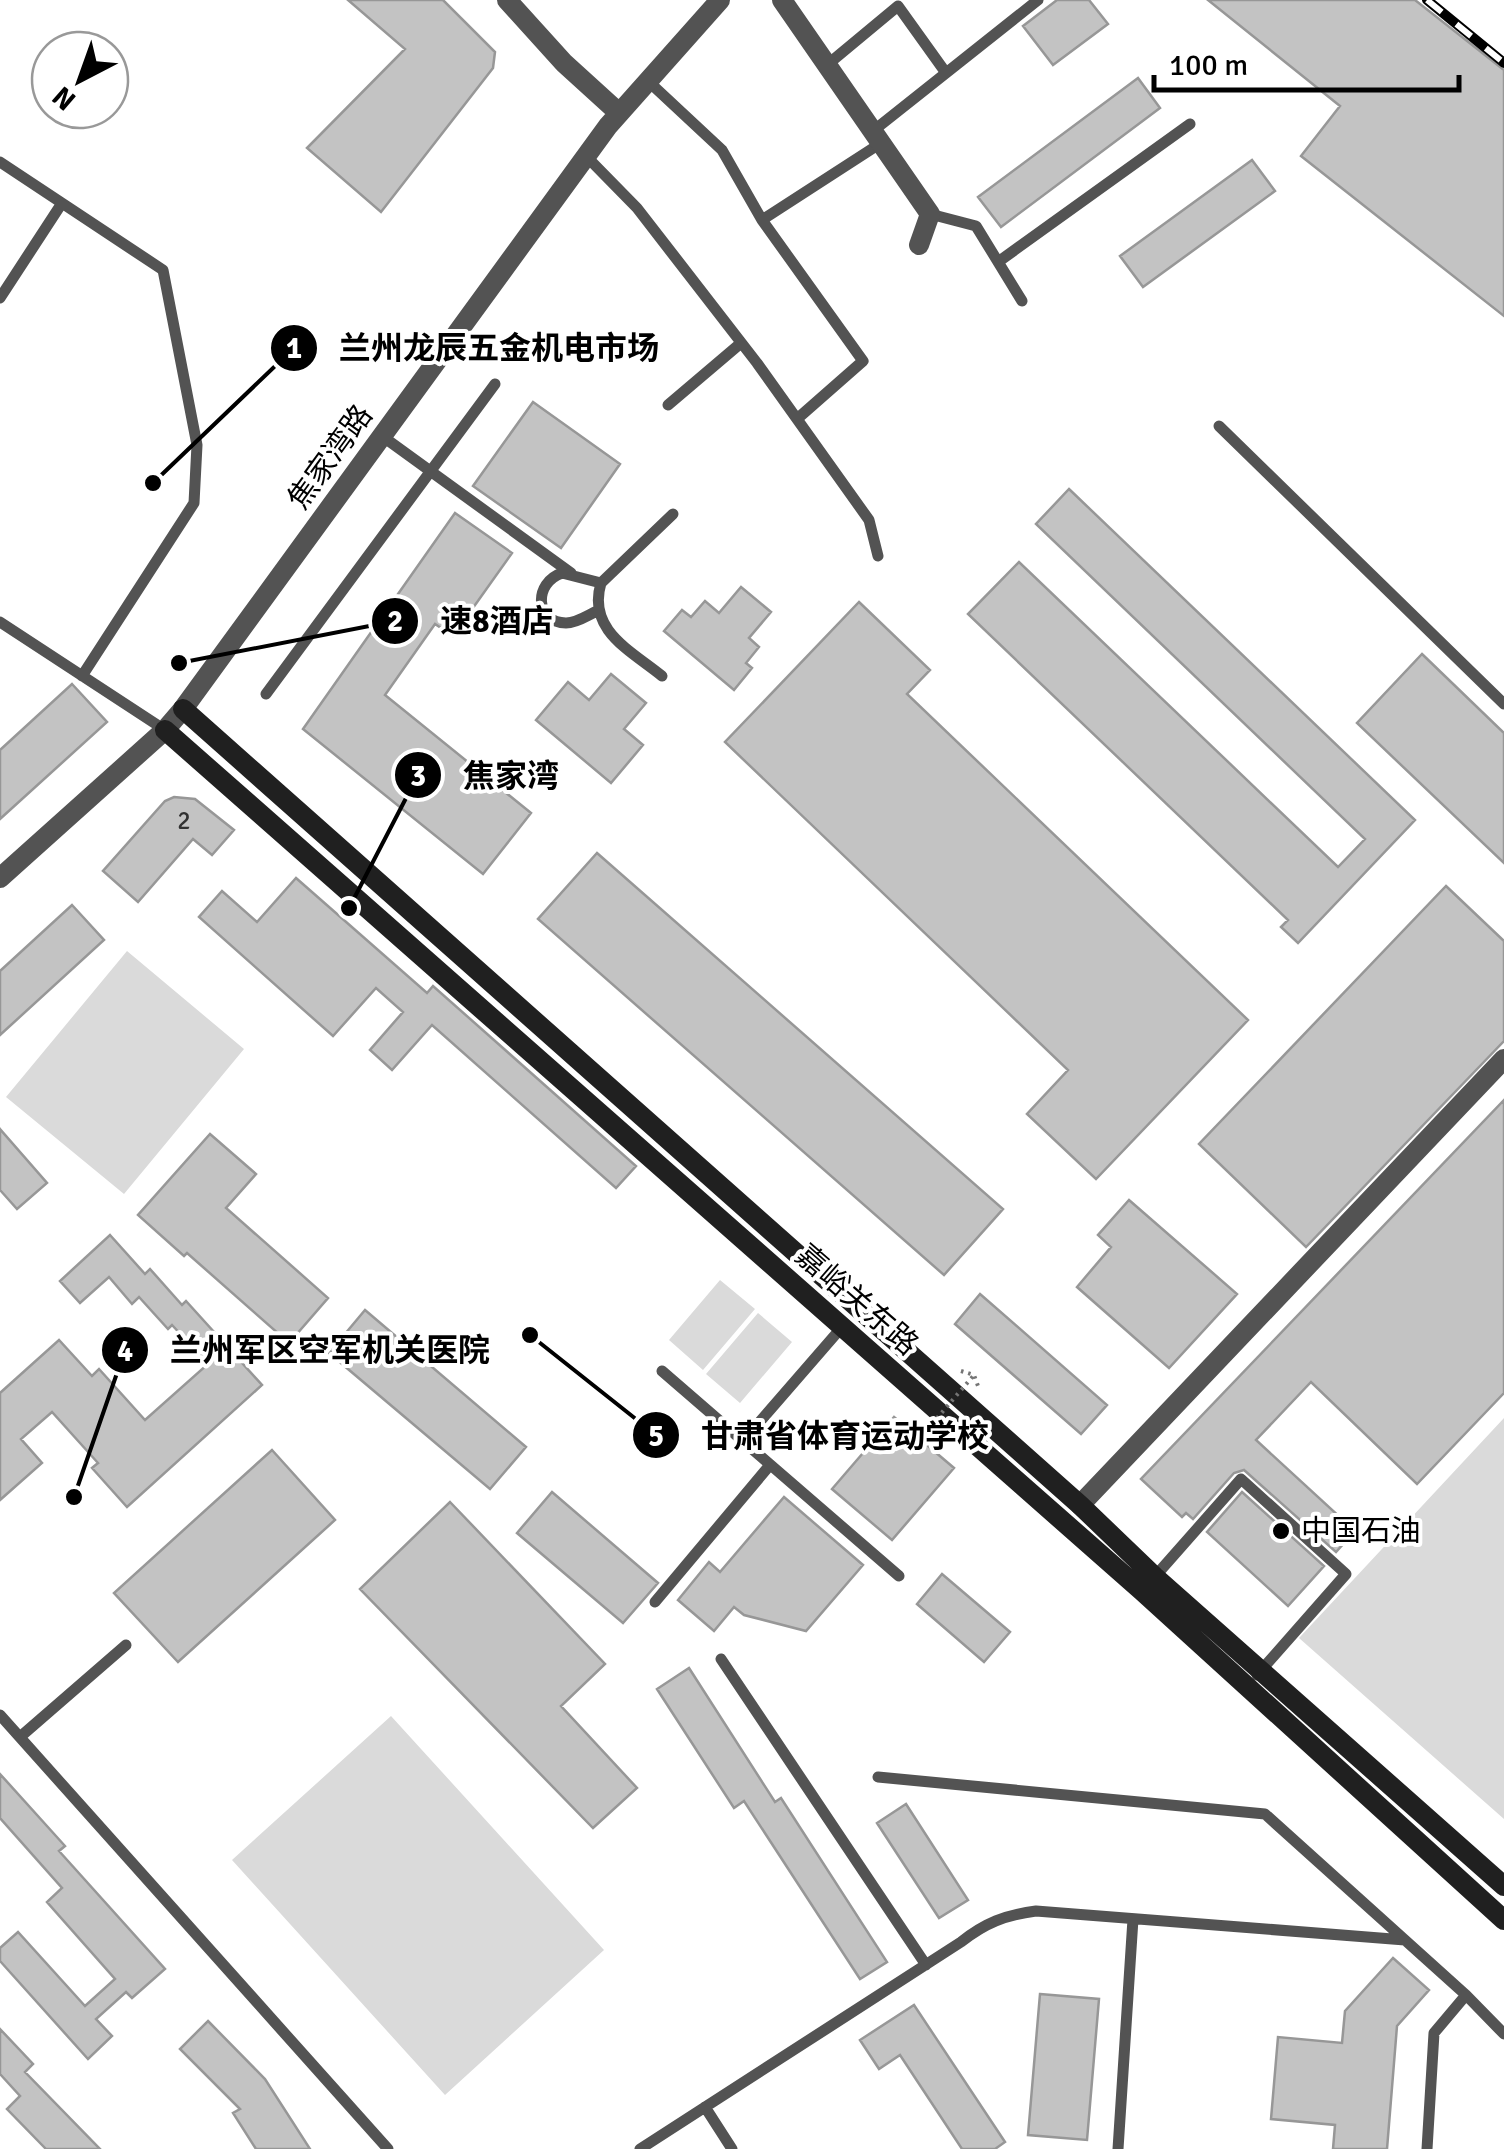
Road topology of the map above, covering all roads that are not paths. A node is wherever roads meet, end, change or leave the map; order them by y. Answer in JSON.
{"nodes":[{"id":1,"x":507,"y":0,"type":"edge"},
{"id":2,"x":720,"y":0,"type":"edge"},
{"id":3,"x":782,"y":0,"type":"edge"},
{"id":4,"x":1031,"y":2,"type":"edge"},
{"id":5,"x":828,"y":65,"type":"junction"},
{"id":6,"x":946,"y":72,"type":"junction"},
{"id":7,"x":648,"y":81,"type":"junction"},
{"id":8,"x":619,"y":113,"type":"junction"},
{"id":9,"x":1190,"y":124,"type":"dead end"},
{"id":10,"x":877,"y":137,"type":"junction"},
{"id":11,"x":586,"y":156,"type":"junction"},
{"id":12,"x":0,"y":162,"type":"edge"},
{"id":13,"x":62,"y":203,"type":"junction"},
{"id":14,"x":930,"y":214,"type":"junction"},
{"id":15,"x":762,"y":220,"type":"junction"},
{"id":16,"x":919,"y":246,"type":"dead end"},
{"id":17,"x":998,"y":262,"type":"junction"},
{"id":18,"x":0,"y":298,"type":"edge"},
{"id":19,"x":1022,"y":301,"type":"dead end"},
{"id":20,"x":741,"y":343,"type":"junction"},
{"id":21,"x":495,"y":384,"type":"dead end"},
{"id":22,"x":668,"y":405,"type":"dead end"},
{"id":23,"x":797,"y":419,"type":"junction"},
{"id":24,"x":1219,"y":426,"type":"dead end"},
{"id":25,"x":382,"y":436,"type":"junction"},
{"id":26,"x":432,"y":470,"type":"junction"},
{"id":27,"x":673,"y":514,"type":"dead end"},
{"id":28,"x":878,"y":556,"type":"dead end"},
{"id":29,"x":570,"y":573,"type":"junction"},
{"id":30,"x":601,"y":583,"type":"junction"},
{"id":31,"x":597,"y":612,"type":"junction"},
{"id":32,"x":0,"y":622,"type":"edge"},
{"id":33,"x":82,"y":676,"type":"junction"},
{"id":34,"x":662,"y":676,"type":"dead end"},
{"id":35,"x":266,"y":694,"type":"dead end"},
{"id":36,"x":1504,"y":704,"type":"edge"},
{"id":37,"x":183,"y":709,"type":"junction"},
{"id":38,"x":165,"y":730,"type":"junction"},
{"id":39,"x":0,"y":878,"type":"edge"},
{"id":40,"x":1504,"y":1060,"type":"edge"},
{"id":41,"x":842,"y":1327,"type":"junction"},
{"id":42,"x":662,"y":1371,"type":"dead end"},
{"id":43,"x":743,"y":1441,"type":"junction"},
{"id":44,"x":770,"y":1465,"type":"junction"},
{"id":45,"x":1080,"y":1504,"type":"junction"},
{"id":46,"x":898,"y":1576,"type":"dead end"},
{"id":47,"x":1149,"y":1584,"type":"junction"},
{"id":48,"x":654,"y":1602,"type":"dead end"},
{"id":49,"x":126,"y":1645,"type":"dead end"},
{"id":50,"x":721,"y":1659,"type":"dead end"},
{"id":51,"x":1254,"y":1678,"type":"junction"},
{"id":52,"x":0,"y":1715,"type":"edge"},
{"id":53,"x":20,"y":1738,"type":"junction"},
{"id":54,"x":878,"y":1777,"type":"dead end"},
{"id":55,"x":1504,"y":1886,"type":"edge"},
{"id":56,"x":1133,"y":1919,"type":"junction"},
{"id":57,"x":1504,"y":1920,"type":"edge"},
{"id":58,"x":1405,"y":1940,"type":"junction"},
{"id":59,"x":926,"y":1965,"type":"junction"},
{"id":60,"x":1466,"y":1995,"type":"junction"},
{"id":61,"x":1504,"y":2034,"type":"edge"},
{"id":62,"x":705,"y":2107,"type":"junction"},
{"id":63,"x":388,"y":2149,"type":"edge"},
{"id":64,"x":640,"y":2149,"type":"edge"},
{"id":65,"x":732,"y":2149,"type":"edge"},
{"id":66,"x":1118,"y":2149,"type":"edge"},
{"id":67,"x":1427,"y":2149,"type":"edge"}],
"edges":[{"from":1,"to":8,"type":"street"},
{"from":2,"to":7,"type":"street","name":"焦家湾路"},
{"from":3,"to":5,"type":"street"},
{"from":4,"to":6,"type":"lane"},
{"from":5,"to":6,"type":"lane"},
{"from":5,"to":10,"type":"street"},
{"from":6,"to":10,"type":"lane"},
{"from":7,"to":8,"type":"street","name":"焦家湾路"},
{"from":7,"to":15,"type":"lane"},
{"from":8,"to":11,"type":"street","name":"焦家湾路"},
{"from":9,"to":17,"type":"lane"},
{"from":10,"to":14,"type":"street"},
{"from":10,"to":15,"type":"lane"},
{"from":11,"to":20,"type":"lane"},
{"from":11,"to":25,"type":"street","name":"焦家湾路"},
{"from":12,"to":13,"type":"lane"},
{"from":13,"to":18,"type":"lane"},
{"from":13,"to":33,"type":"lane"},
{"from":14,"to":16,"type":"street"},
{"from":14,"to":17,"type":"lane"},
{"from":15,"to":23,"type":"lane"},
{"from":17,"to":19,"type":"lane"},
{"from":20,"to":22,"type":"lane"},
{"from":20,"to":23,"type":"lane"},
{"from":21,"to":26,"type":"lane"},
{"from":23,"to":28,"type":"lane"},
{"from":24,"to":36,"type":"lane"},
{"from":25,"to":26,"type":"lane"},
{"from":25,"to":37,"type":"street","name":"焦家湾路"},
{"from":26,"to":29,"type":"lane"},
{"from":26,"to":35,"type":"lane"},
{"from":27,"to":30,"type":"lane"},
{"from":29,"to":30,"type":"lane"},
{"from":29,"to":31,"type":"lane"},
{"from":30,"to":31,"type":"lane"},
{"from":31,"to":34,"type":"lane"},
{"from":32,"to":33,"type":"lane"},
{"from":33,"to":38,"type":"lane"},
{"from":37,"to":38,"type":"street","name":"焦家湾路"},
{"from":37,"to":45,"type":"main road","name":"嘉峪关东路"},
{"from":38,"to":39,"type":"street","name":"焦家湾路"},
{"from":38,"to":41,"type":"main road","name":"嘉峪关东路"},
{"from":40,"to":45,"type":"street"},
{"from":41,"to":43,"type":"lane"},
{"from":41,"to":47,"type":"main road","name":"嘉峪关东路"},
{"from":42,"to":43,"type":"lane"},
{"from":43,"to":44,"type":"lane"},
{"from":44,"to":46,"type":"lane"},
{"from":44,"to":48,"type":"lane"},
{"from":45,"to":47,"type":"main road","name":"嘉峪关东路"},
{"from":47,"to":51,"type":"main road","name":"嘉峪关东路"},
{"from":47,"to":51,"type":"lane"},
{"from":49,"to":53,"type":"lane"},
{"from":50,"to":59,"type":"lane"},
{"from":51,"to":55,"type":"main road","name":"嘉峪关东路"},
{"from":51,"to":57,"type":"main road","name":"嘉峪关东路"},
{"from":52,"to":53,"type":"lane"},
{"from":53,"to":63,"type":"lane"},
{"from":54,"to":58,"type":"lane"},
{"from":56,"to":58,"type":"lane"},
{"from":56,"to":59,"type":"lane"},
{"from":56,"to":66,"type":"lane"},
{"from":58,"to":60,"type":"lane"},
{"from":59,"to":62,"type":"lane"},
{"from":60,"to":61,"type":"lane"},
{"from":60,"to":67,"type":"lane"},
{"from":62,"to":64,"type":"lane"},
{"from":62,"to":65,"type":"lane"}]}
